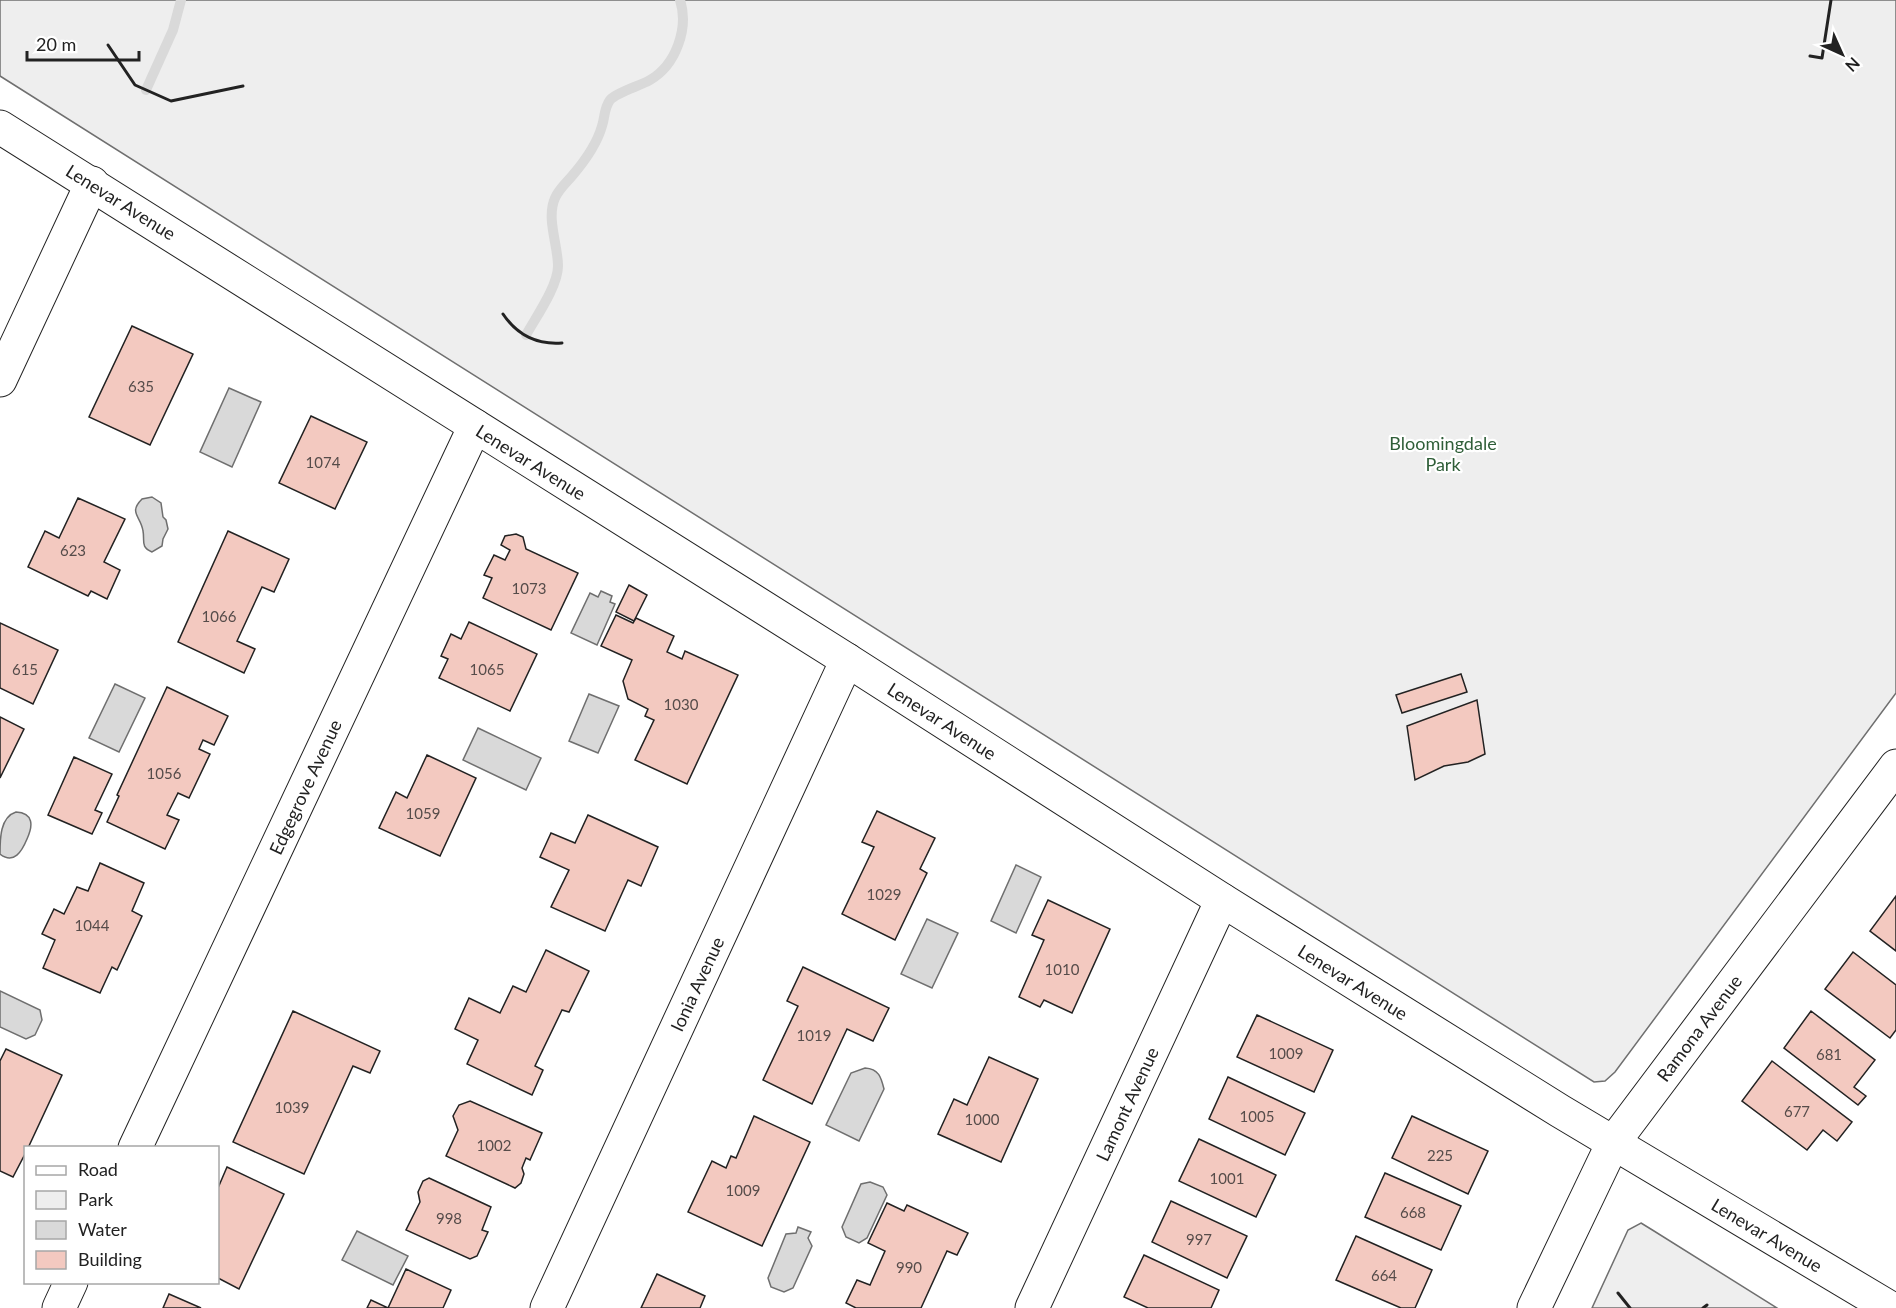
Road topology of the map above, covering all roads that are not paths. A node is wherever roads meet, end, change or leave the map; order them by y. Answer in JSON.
{"nodes":[{"id":1,"x":0,"y":127,"type":"edge"},
{"id":2,"x":92,"y":183,"type":"junction"},
{"id":3,"x":0,"y":380,"type":"edge"},
{"id":4,"x":475,"y":426,"type":"junction"},
{"id":5,"x":847,"y":660,"type":"junction"},
{"id":6,"x":1896,"y":766,"type":"edge"},
{"id":7,"x":1222,"y":900,"type":"junction"},
{"id":8,"x":1613,"y":1143,"type":"junction"},
{"id":9,"x":136,"y":1146,"type":"edge"},
{"id":10,"x":70,"y":1284,"type":"edge"},
{"id":11,"x":59,"y":1308,"type":"edge"},
{"id":12,"x":547,"y":1308,"type":"edge"},
{"id":13,"x":1032,"y":1308,"type":"edge"},
{"id":14,"x":1534,"y":1308,"type":"edge"},
{"id":15,"x":1890,"y":1308,"type":"edge"}],
"edges":[{"from":1,"to":2,"type":"street","name":"Lenevar Avenue"},
{"from":2,"to":3,"type":"street"},
{"from":2,"to":4,"type":"street","name":"Lenevar Avenue"},
{"from":4,"to":5,"type":"street","name":"Lenevar Avenue"},
{"from":4,"to":9,"type":"street","name":"Edgegrove Avenue"},
{"from":5,"to":7,"type":"street","name":"Lenevar Avenue"},
{"from":5,"to":12,"type":"street","name":"Ionia Avenue"},
{"from":6,"to":8,"type":"street","name":"Ramona Avenue"},
{"from":7,"to":8,"type":"street","name":"Lenevar Avenue"},
{"from":7,"to":13,"type":"street","name":"Lamont Avenue"},
{"from":8,"to":14,"type":"street","name":"Ramona Avenue"},
{"from":8,"to":15,"type":"street","name":"Lenevar Avenue"},
{"from":10,"to":11,"type":"street"}]}
